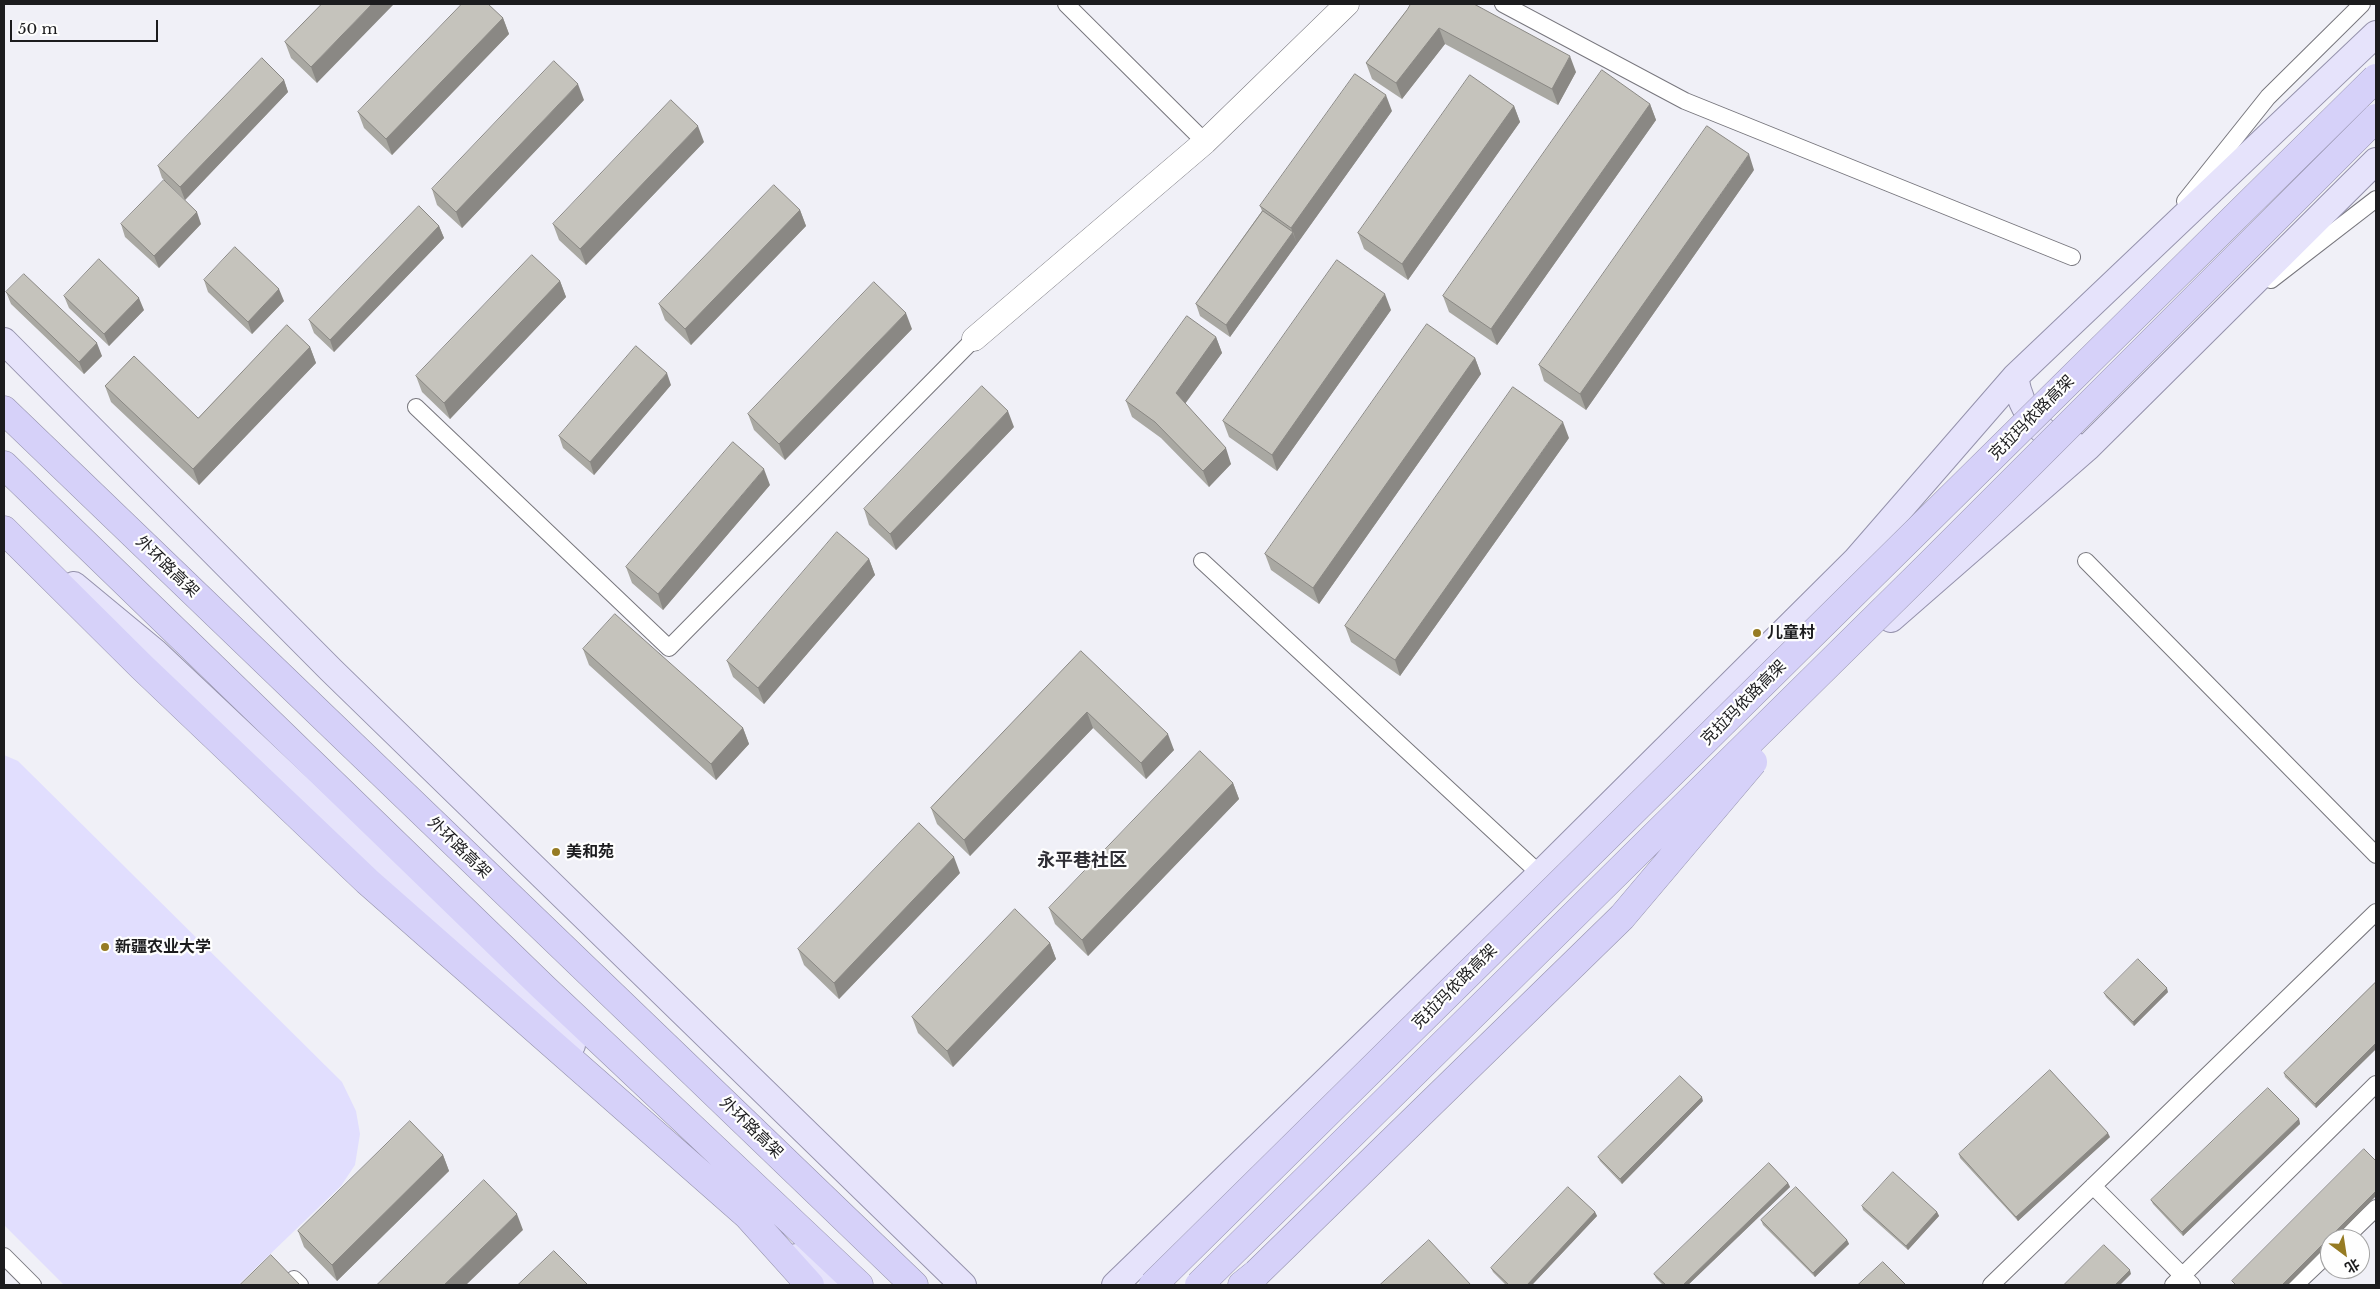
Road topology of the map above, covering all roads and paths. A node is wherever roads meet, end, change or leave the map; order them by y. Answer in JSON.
{"nodes":[{"id":1,"x":1066,"y":4,"type":"edge"},
{"id":2,"x":1347,"y":4,"type":"edge"},
{"id":3,"x":1503,"y":4,"type":"edge"},
{"id":4,"x":2362,"y":4,"type":"edge"},
{"id":5,"x":2376,"y":34,"type":"edge"},
{"id":6,"x":2376,"y":78,"type":"edge"},
{"id":7,"x":2376,"y":118,"type":"edge"},
{"id":8,"x":1205,"y":142,"type":"junction"},
{"id":9,"x":2376,"y":161,"type":"edge"},
{"id":10,"x":2376,"y":199,"type":"edge"},
{"id":11,"x":2072,"y":257,"type":"dead end"},
{"id":12,"x":2138,"y":260,"type":"junction"},
{"id":13,"x":2209,"y":327,"type":"junction"},
{"id":14,"x":974,"y":339,"type":"joint"},
{"id":15,"x":4,"y":341,"type":"edge"},
{"id":16,"x":2014,"y":377,"type":"junction"},
{"id":17,"x":416,"y":406,"type":"dead end"},
{"id":18,"x":4,"y":410,"type":"edge"},
{"id":19,"x":2087,"y":448,"type":"junction"},
{"id":20,"x":4,"y":465,"type":"edge"},
{"id":21,"x":4,"y":529,"type":"edge"},
{"id":22,"x":1202,"y":561,"type":"dead end"},
{"id":23,"x":2086,"y":562,"type":"dead end"},
{"id":24,"x":1926,"y":568,"type":"junction"},
{"id":25,"x":2376,"y":855,"type":"edge"},
{"id":26,"x":1540,"y":874,"type":"junction"},
{"id":27,"x":2376,"y":912,"type":"edge"},
{"id":28,"x":2376,"y":1084,"type":"edge"},
{"id":29,"x":2093,"y":1186,"type":"junction"},
{"id":30,"x":2376,"y":1208,"type":"edge"},
{"id":31,"x":2354,"y":1229,"type":"edge"},
{"id":32,"x":4,"y":1256,"type":"edge"},
{"id":33,"x":2320,"y":1261,"type":"edge"},
{"id":34,"x":1123,"y":1278,"type":"edge"},
{"id":35,"x":23,"y":1282,"type":"edge"},
{"id":36,"x":805,"y":1282,"type":"edge"},
{"id":37,"x":2183,"y":1282,"type":"edge"},
{"id":38,"x":827,"y":1285,"type":"edge"},
{"id":39,"x":859,"y":1285,"type":"edge"},
{"id":40,"x":914,"y":1285,"type":"edge"},
{"id":41,"x":963,"y":1285,"type":"edge"},
{"id":42,"x":1098,"y":1285,"type":"edge"},
{"id":43,"x":1154,"y":1285,"type":"edge"},
{"id":44,"x":1199,"y":1285,"type":"edge"},
{"id":45,"x":1206,"y":1285,"type":"edge"},
{"id":46,"x":1242,"y":1285,"type":"edge"},
{"id":47,"x":1991,"y":1285,"type":"edge"},
{"id":48,"x":2295,"y":1285,"type":"edge"}],
"edges":[{"from":1,"to":8,"type":"street"},
{"from":2,"to":8,"type":"street"},
{"from":3,"to":11,"type":"street"},
{"from":4,"to":12,"type":"street"},
{"from":5,"to":12,"type":"main road"},
{"from":6,"to":43,"type":"highway","name":"克拉玛依路高架","bridge":true},
{"from":7,"to":24,"type":"highway","name":"克拉玛依路高架","bridge":true},
{"from":8,"to":14,"type":"street"},
{"from":9,"to":13,"type":"main road"},
{"from":10,"to":13,"type":"street"},
{"from":12,"to":16,"type":"main road"},
{"from":13,"to":19,"type":"main road"},
{"from":14,"to":17,"type":"street"},
{"from":15,"to":41,"type":"main road"},
{"from":16,"to":19,"type":"main road"},
{"from":16,"to":26,"type":"main road"},
{"from":18,"to":40,"type":"highway","name":"外环路高架"},
{"from":19,"to":45,"type":"main road"},
{"from":20,"to":39,"type":"highway"},
{"from":21,"to":36,"type":"highway"},
{"from":21,"to":38,"type":"main road"},
{"from":22,"to":26,"type":"street"},
{"from":23,"to":25,"type":"street"},
{"from":24,"to":44,"type":"highway","name":"克拉玛依路高架","bridge":true},
{"from":24,"to":46,"type":"highway","bridge":true},
{"from":26,"to":34,"type":"main road"},
{"from":27,"to":29,"type":"street"},
{"from":28,"to":37,"type":"street"},
{"from":29,"to":37,"type":"street"},
{"from":29,"to":47,"type":"street"},
{"from":30,"to":31,"type":"street"},
{"from":32,"to":35,"type":"street"},
{"from":33,"to":48,"type":"street"},
{"from":34,"to":42,"type":"main road"}]}
